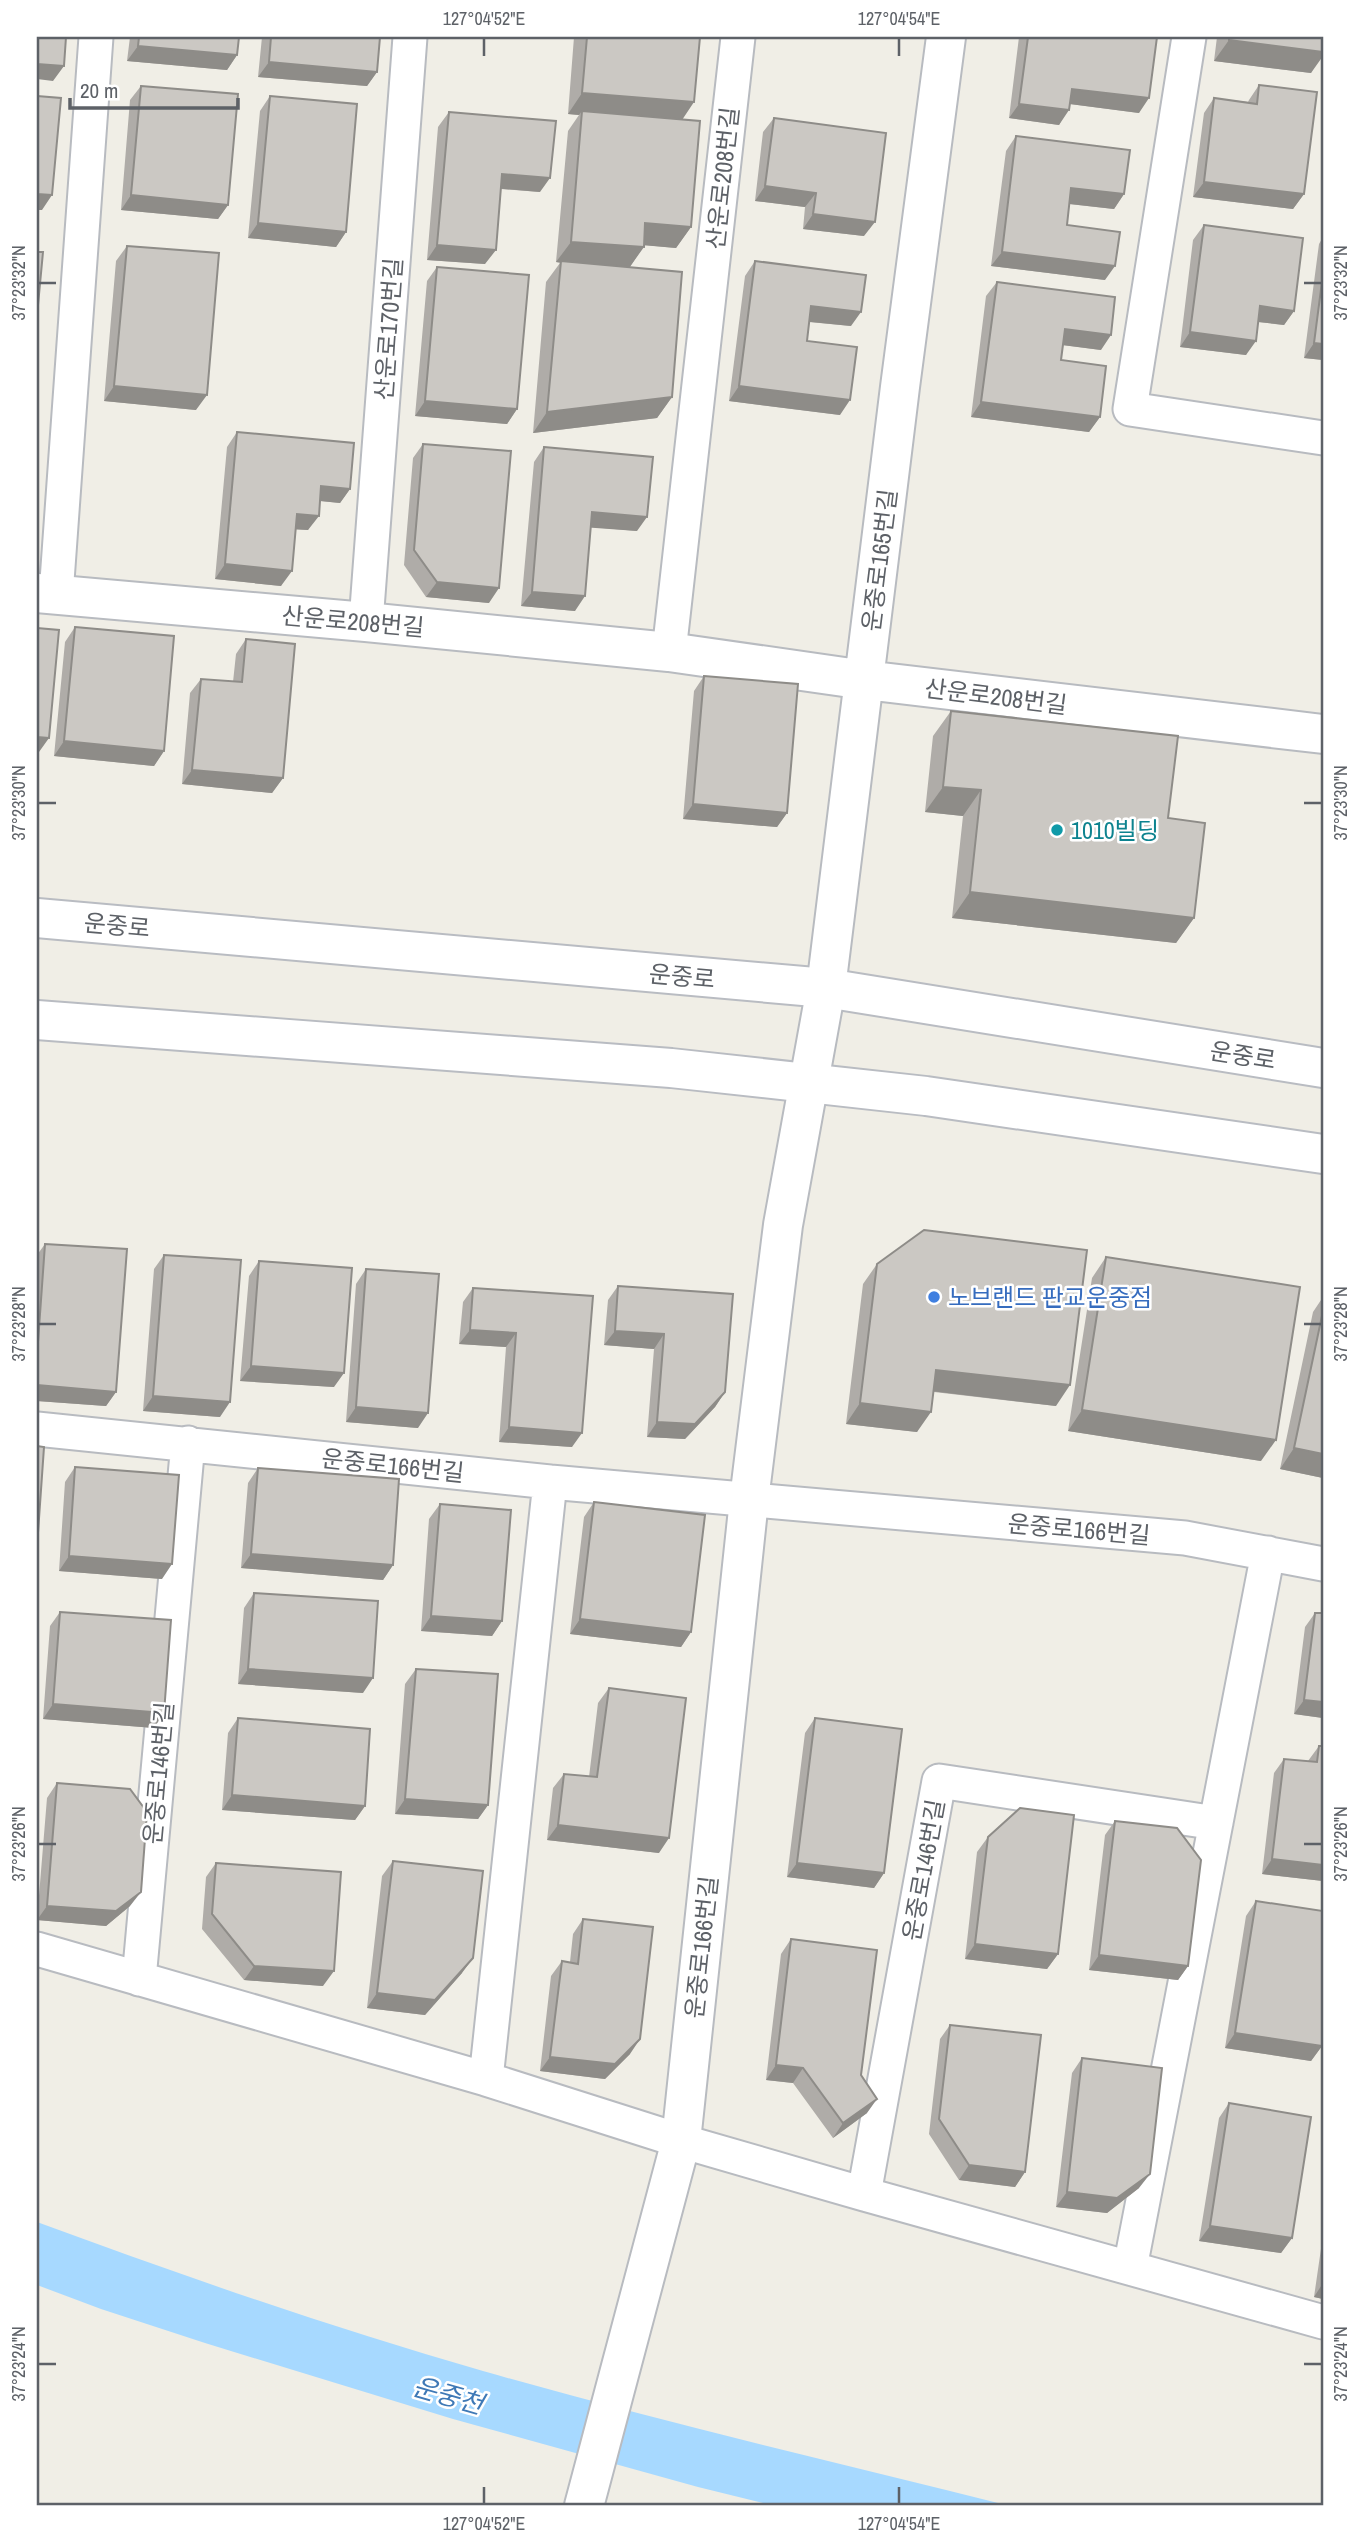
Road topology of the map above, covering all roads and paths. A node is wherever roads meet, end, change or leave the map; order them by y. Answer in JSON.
{"nodes":[{"id":1,"x":96,"y":37,"type":"edge"},
{"id":2,"x":410,"y":37,"type":"edge"},
{"id":3,"x":738,"y":37,"type":"edge"},
{"id":4,"x":946,"y":37,"type":"edge"},
{"id":5,"x":1189,"y":37,"type":"edge"},
{"id":6,"x":1323,"y":438,"type":"edge"},
{"id":7,"x":47,"y":594,"type":"edge"},
{"id":8,"x":366,"y":622,"type":"junction"},
{"id":9,"x":668,"y":652,"type":"junction"},
{"id":10,"x":865,"y":680,"type":"junction"},
{"id":11,"x":1323,"y":734,"type":"edge"},
{"id":12,"x":37,"y":918,"type":"edge"},
{"id":13,"x":826,"y":988,"type":"junction"},
{"id":14,"x":37,"y":1020,"type":"edge"},
{"id":15,"x":1323,"y":1068,"type":"edge"},
{"id":16,"x":811,"y":1083,"type":"junction"},
{"id":17,"x":1323,"y":1154,"type":"edge"},
{"id":18,"x":37,"y":1429,"type":"edge"},
{"id":19,"x":188,"y":1443,"type":"junction"},
{"id":20,"x":550,"y":1482,"type":"junction"},
{"id":21,"x":748,"y":1500,"type":"junction"},
{"id":22,"x":1268,"y":1553,"type":"junction"},
{"id":23,"x":1323,"y":1564,"type":"edge"},
{"id":24,"x":1216,"y":1823,"type":"junction"},
{"id":25,"x":37,"y":1949,"type":"edge"},
{"id":26,"x":139,"y":1979,"type":"junction"},
{"id":27,"x":486,"y":2079,"type":"junction"},
{"id":28,"x":681,"y":2141,"type":"junction"},
{"id":29,"x":864,"y":2194,"type":"junction"},
{"id":30,"x":1130,"y":2268,"type":"junction"},
{"id":31,"x":1323,"y":2322,"type":"edge"},
{"id":32,"x":584,"y":2506,"type":"edge"}],
"edges":[{"from":1,"to":7,"type":"lane"},
{"from":2,"to":8,"type":"lane","name":"산운로170번길"},
{"from":3,"to":9,"type":"lane","name":"산운로208번길"},
{"from":4,"to":10,"type":"street","name":"운중로165번길"},
{"from":5,"to":6,"type":"lane"},
{"from":7,"to":8,"type":"street","name":"산운로208번길"},
{"from":8,"to":9,"type":"street","name":"산운로208번길"},
{"from":9,"to":10,"type":"street","name":"산운로208번길"},
{"from":10,"to":11,"type":"street","name":"산운로208번길"},
{"from":10,"to":13,"type":"street","name":"운중로165번길"},
{"from":12,"to":13,"type":"street","name":"운중로"},
{"from":13,"to":15,"type":"street","name":"운중로"},
{"from":13,"to":16,"type":"street","name":"운중로165번길"},
{"from":14,"to":16,"type":"street"},
{"from":16,"to":17,"type":"street"},
{"from":16,"to":21,"type":"street","name":"운중로166번길"},
{"from":18,"to":19,"type":"lane","name":"운중로166번길"},
{"from":19,"to":20,"type":"lane","name":"운중로166번길"},
{"from":19,"to":26,"type":"lane","name":"운중로146번길"},
{"from":20,"to":21,"type":"lane","name":"운중로166번길"},
{"from":20,"to":27,"type":"lane"},
{"from":21,"to":22,"type":"lane","name":"운중로166번길"},
{"from":21,"to":28,"type":"street","name":"운중로166번길"},
{"from":22,"to":23,"type":"lane","name":"운중로166번길"},
{"from":22,"to":24,"type":"lane"},
{"from":24,"to":29,"type":"lane","name":"운중로146번길"},
{"from":24,"to":30,"type":"lane"},
{"from":25,"to":26,"type":"lane"},
{"from":26,"to":27,"type":"lane"},
{"from":27,"to":28,"type":"lane"},
{"from":28,"to":29,"type":"lane"},
{"from":28,"to":32,"type":"street","name":"운중로166번길"},
{"from":29,"to":30,"type":"lane"},
{"from":30,"to":31,"type":"lane"}]}
